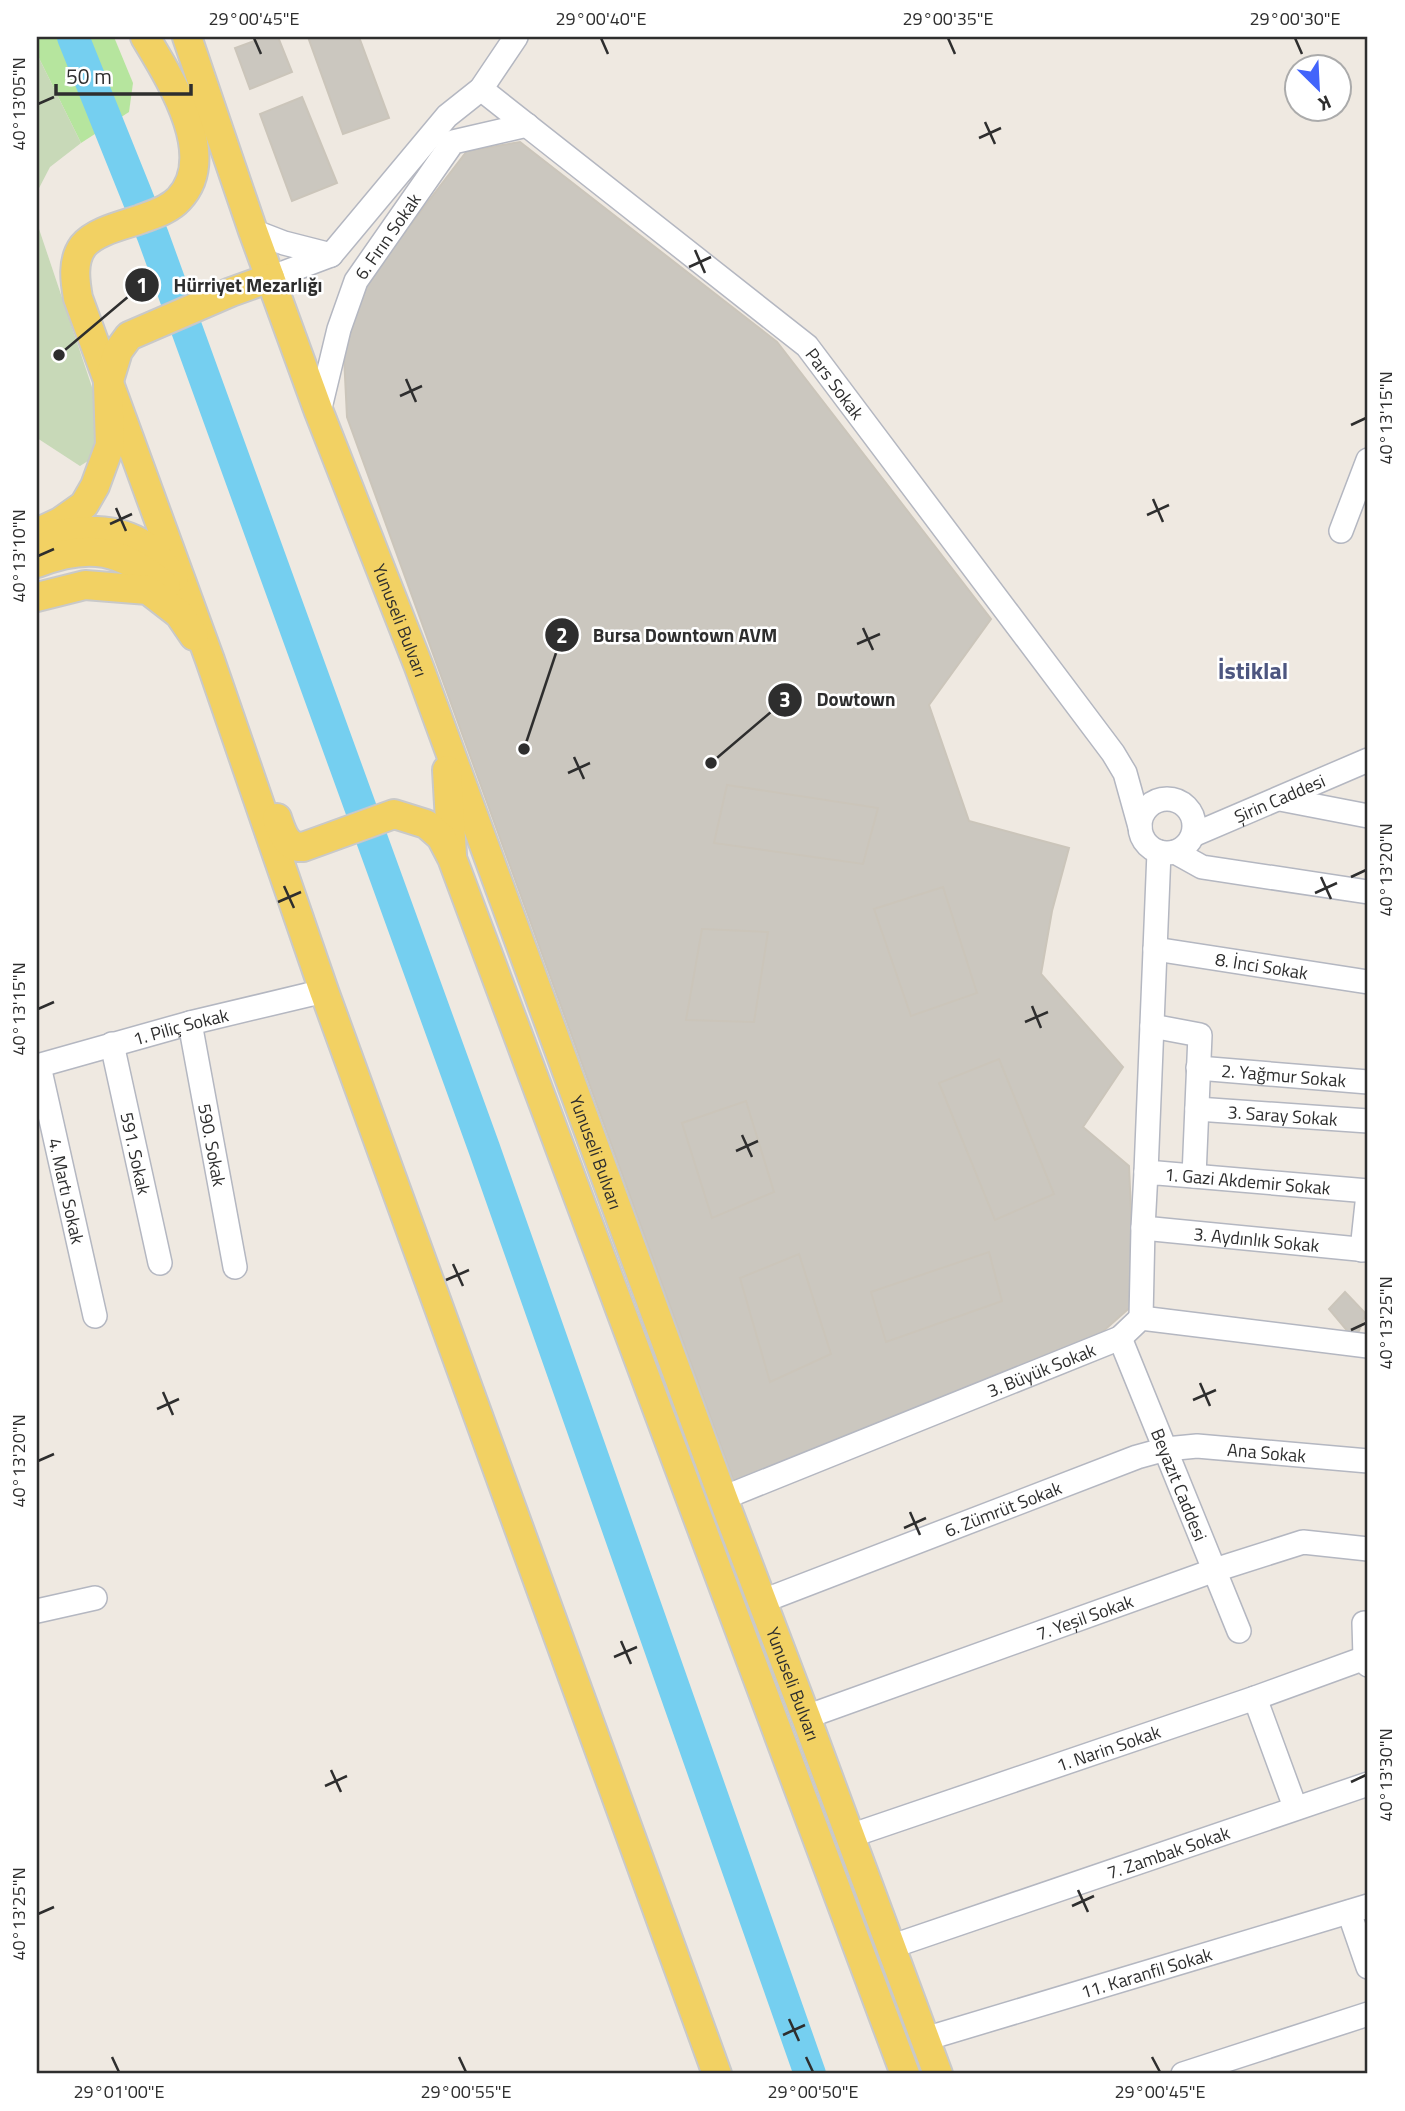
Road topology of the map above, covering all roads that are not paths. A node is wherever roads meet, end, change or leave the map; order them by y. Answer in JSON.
{"nodes":[{"id":1,"x":145,"y":37,"type":"edge"},
{"id":2,"x":187,"y":37,"type":"edge"},
{"id":3,"x":516,"y":37,"type":"edge"},
{"id":4,"x":481,"y":89,"type":"junction"},
{"id":5,"x":527,"y":125,"type":"junction"},
{"id":6,"x":253,"y":231,"type":"junction"},
{"id":7,"x":331,"y":255,"type":"junction"},
{"id":8,"x":270,"y":278,"type":"junction"},
{"id":9,"x":108,"y":384,"type":"junction"},
{"id":10,"x":319,"y":412,"type":"junction"},
{"id":11,"x":1368,"y":460,"type":"edge"},
{"id":12,"x":1341,"y":531,"type":"dead end"},
{"id":13,"x":37,"y":535,"type":"edge"},
{"id":14,"x":37,"y":563,"type":"edge"},
{"id":15,"x":183,"y":586,"type":"junction"},
{"id":16,"x":37,"y":597,"type":"edge"},
{"id":17,"x":197,"y":622,"type":"junction"},
{"id":18,"x":210,"y":660,"type":"junction"},
{"id":19,"x":441,"y":727,"type":"junction"},
{"id":20,"x":1113,"y":753,"type":"junction"},
{"id":21,"x":1368,"y":760,"type":"edge"},
{"id":22,"x":1280,"y":799,"type":"junction"},
{"id":23,"x":1176,"y":800,"type":"junction"},
{"id":24,"x":1368,"y":816,"type":"edge"},
{"id":25,"x":1140,"y":827,"type":"junction"},
{"id":26,"x":1193,"y":835,"type":"junction"},
{"id":27,"x":1167,"y":852,"type":"junction"},
{"id":28,"x":452,"y":858,"type":"junction"},
{"id":29,"x":1368,"y":892,"type":"edge"},
{"id":30,"x":1155,"y":949,"type":"junction"},
{"id":31,"x":1368,"y":982,"type":"edge"},
{"id":32,"x":324,"y":991,"type":"junction"},
{"id":33,"x":190,"y":1023,"type":"junction"},
{"id":34,"x":1152,"y":1026,"type":"junction"},
{"id":35,"x":112,"y":1044,"type":"junction"},
{"id":36,"x":38,"y":1066,"type":"edge"},
{"id":37,"x":1198,"y":1068,"type":"junction"},
{"id":38,"x":1368,"y":1082,"type":"edge"},
{"id":39,"x":1197,"y":1109,"type":"junction"},
{"id":40,"x":1368,"y":1121,"type":"edge"},
{"id":41,"x":1146,"y":1172,"type":"junction"},
{"id":42,"x":1194,"y":1176,"type":"junction"},
{"id":43,"x":1368,"y":1193,"type":"edge"},
{"id":44,"x":1143,"y":1228,"type":"junction"},
{"id":45,"x":1365,"y":1250,"type":"edge"},
{"id":46,"x":160,"y":1263,"type":"dead end"},
{"id":47,"x":235,"y":1267,"type":"dead end"},
{"id":48,"x":96,"y":1316,"type":"dead end"},
{"id":49,"x":1141,"y":1318,"type":"junction"},
{"id":50,"x":1120,"y":1338,"type":"junction"},
{"id":51,"x":1368,"y":1346,"type":"edge"},
{"id":52,"x":1166,"y":1449,"type":"junction"},
{"id":53,"x":1368,"y":1461,"type":"edge"},
{"id":54,"x":723,"y":1498,"type":"junction"},
{"id":55,"x":1368,"y":1549,"type":"edge"},
{"id":56,"x":1215,"y":1570,"type":"junction"},
{"id":57,"x":95,"y":1598,"type":"dead end"},
{"id":58,"x":763,"y":1601,"type":"junction"},
{"id":59,"x":37,"y":1611,"type":"edge"},
{"id":60,"x":1368,"y":1624,"type":"edge"},
{"id":61,"x":1239,"y":1631,"type":"dead end"},
{"id":62,"x":1367,"y":1662,"type":"edge"},
{"id":63,"x":1255,"y":1698,"type":"junction"},
{"id":64,"x":806,"y":1717,"type":"junction"},
{"id":65,"x":1368,"y":1784,"type":"edge"},
{"id":66,"x":1295,"y":1807,"type":"junction"},
{"id":67,"x":850,"y":1836,"type":"junction"},
{"id":68,"x":1359,"y":1909,"type":"edge"},
{"id":69,"x":890,"y":1947,"type":"junction"},
{"id":70,"x":1368,"y":1967,"type":"edge"},
{"id":71,"x":1368,"y":2014,"type":"edge"},
{"id":72,"x":925,"y":2039,"type":"junction"},
{"id":73,"x":718,"y":2074,"type":"edge"},
{"id":74,"x":905,"y":2074,"type":"edge"},
{"id":75,"x":938,"y":2074,"type":"edge"},
{"id":76,"x":1183,"y":2074,"type":"edge"}],
"edges":[{"from":1,"to":9,"type":"main road"},
{"from":2,"to":6,"type":"main road","name":"Yunuseli Bulvarı"},
{"from":3,"to":4,"type":"street","name":"6. Fırın Sokak"},
{"from":4,"to":5,"type":"street","name":"Pars Sokak"},
{"from":4,"to":7,"type":"street","name":"6. Fırın Sokak"},
{"from":5,"to":10,"type":"street","name":"6. Fırın Sokak"},
{"from":5,"to":20,"type":"street","name":"Pars Sokak"},
{"from":6,"to":7,"type":"street"},
{"from":6,"to":8,"type":"main road","name":"Yunuseli Bulvarı"},
{"from":7,"to":8,"type":"street","name":"6. Fırın Sokak"},
{"from":8,"to":9,"type":"main road"},
{"from":8,"to":10,"type":"main road","name":"Yunuseli Bulvarı"},
{"from":9,"to":13,"type":"main road"},
{"from":9,"to":15,"type":"main road"},
{"from":10,"to":19,"type":"main road","name":"Yunuseli Bulvarı"},
{"from":11,"to":12,"type":"street"},
{"from":13,"to":15,"type":"main road"},
{"from":14,"to":17,"type":"main road"},
{"from":15,"to":17,"type":"main road"},
{"from":15,"to":28,"type":"main road"},
{"from":16,"to":18,"type":"main road"},
{"from":17,"to":18,"type":"main road"},
{"from":18,"to":32,"type":"main road"},
{"from":19,"to":28,"type":"main road"},
{"from":19,"to":54,"type":"main road","name":"Yunuseli Bulvarı"},
{"from":20,"to":23,"type":"street"},
{"from":20,"to":25,"type":"street"},
{"from":21,"to":22,"type":"street","name":"Şirin Caddesi"},
{"from":22,"to":24,"type":"street"},
{"from":22,"to":26,"type":"street","name":"Şirin Caddesi"},
{"from":23,"to":25,"type":"street"},
{"from":23,"to":26,"type":"street"},
{"from":25,"to":27,"type":"street"},
{"from":26,"to":27,"type":"street"},
{"from":27,"to":29,"type":"street"},
{"from":27,"to":30,"type":"street"},
{"from":28,"to":74,"type":"main road","name":"Yunuseli Bulvarı"},
{"from":30,"to":31,"type":"street","name":"8. İnci Sokak"},
{"from":30,"to":34,"type":"street"},
{"from":32,"to":33,"type":"street","name":"1. Piliç Sokak"},
{"from":32,"to":73,"type":"main road"},
{"from":33,"to":35,"type":"street","name":"1. Piliç Sokak"},
{"from":33,"to":47,"type":"street","name":"590. Sokak"},
{"from":34,"to":37,"type":"street","name":"2. Yağmur Sokak"},
{"from":34,"to":41,"type":"street"},
{"from":35,"to":36,"type":"street","name":"1. Piliç Sokak"},
{"from":35,"to":46,"type":"street","name":"591. Sokak"},
{"from":36,"to":48,"type":"street","name":"4. Martı Sokak"},
{"from":37,"to":38,"type":"street","name":"2. Yağmur Sokak"},
{"from":37,"to":39,"type":"street","name":"2. Yağmur Sokak"},
{"from":39,"to":40,"type":"street","name":"3. Saray Sokak"},
{"from":39,"to":42,"type":"street","name":"2. Yağmur Sokak"},
{"from":41,"to":42,"type":"street","name":"1. Gazi Akdemir Sokak"},
{"from":41,"to":44,"type":"street","name":"1. Gazi Akdemir Sokak"},
{"from":42,"to":43,"type":"street","name":"1. Gazi Akdemir Sokak"},
{"from":43,"to":45,"type":"street"},
{"from":44,"to":45,"type":"street","name":"3. Aydınlık Sokak"},
{"from":44,"to":49,"type":"street","name":"1. Gazi Akdemir Sokak"},
{"from":49,"to":50,"type":"street","name":"3. Büyük Sokak"},
{"from":49,"to":51,"type":"street"},
{"from":50,"to":52,"type":"street","name":"Beyazıt Caddesi"},
{"from":50,"to":54,"type":"street","name":"3. Büyük Sokak"},
{"from":52,"to":53,"type":"street","name":"Ana Sokak"},
{"from":52,"to":56,"type":"street","name":"Beyazıt Caddesi"},
{"from":52,"to":58,"type":"street","name":"6. Zümrüt Sokak"},
{"from":54,"to":58,"type":"main road","name":"Yunuseli Bulvarı"},
{"from":55,"to":56,"type":"street","name":"7. Yeşil Sokak"},
{"from":56,"to":61,"type":"street","name":"Beyazıt Caddesi"},
{"from":56,"to":64,"type":"street","name":"7. Yeşil Sokak"},
{"from":57,"to":59,"type":"street"},
{"from":58,"to":64,"type":"main road","name":"Yunuseli Bulvarı"},
{"from":60,"to":62,"type":"street"},
{"from":62,"to":63,"type":"street","name":"1. Narin Sokak"},
{"from":63,"to":66,"type":"street"},
{"from":63,"to":67,"type":"street","name":"1. Narin Sokak"},
{"from":64,"to":67,"type":"main road","name":"Yunuseli Bulvarı"},
{"from":65,"to":66,"type":"street","name":"7. Zambak Sokak"},
{"from":66,"to":69,"type":"street","name":"7. Zambak Sokak"},
{"from":67,"to":69,"type":"main road","name":"Yunuseli Bulvarı"},
{"from":68,"to":70,"type":"street"},
{"from":68,"to":72,"type":"street","name":"11. Karanfil Sokak"},
{"from":69,"to":72,"type":"main road","name":"Yunuseli Bulvarı"},
{"from":71,"to":76,"type":"street"},
{"from":72,"to":75,"type":"main road","name":"Yunuseli Bulvarı"}]}
